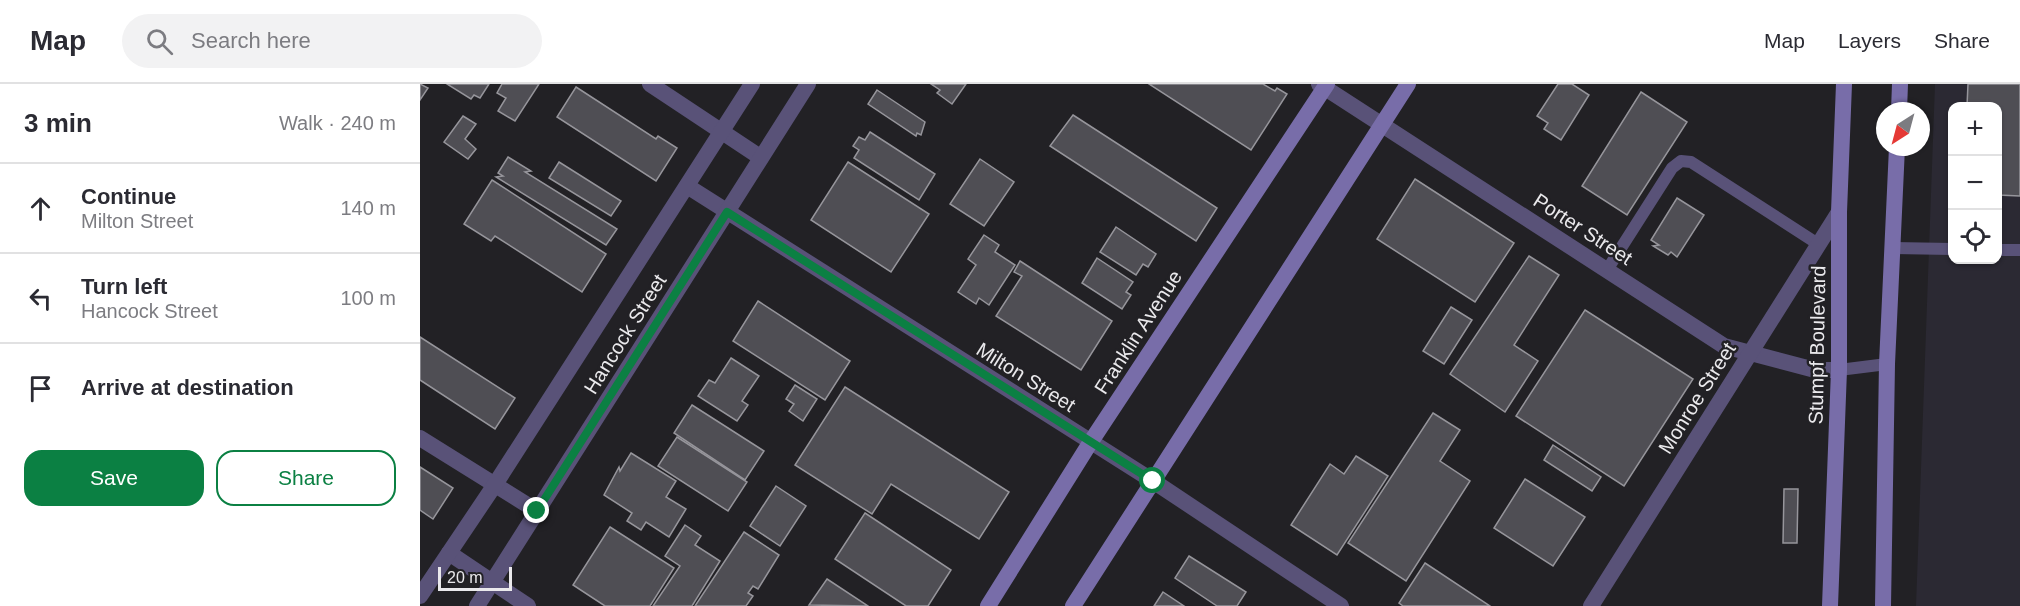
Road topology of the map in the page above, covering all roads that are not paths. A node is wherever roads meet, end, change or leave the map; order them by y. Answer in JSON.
{"nodes":[{"id":1,"x":650,"y":84,"type":"edge"},
{"id":2,"x":752,"y":84,"type":"edge"},
{"id":3,"x":808,"y":84,"type":"edge"},
{"id":4,"x":1408,"y":84,"type":"edge"},
{"id":5,"x":1844,"y":84,"type":"edge"},
{"id":6,"x":1900,"y":84,"type":"edge"},
{"id":7,"x":1324,"y":85,"type":"edge"},
{"id":8,"x":1899,"y":102,"type":"edge"},
{"id":9,"x":1382,"y":124,"type":"junction"},
{"id":10,"x":721,"y":131,"type":"junction"},
{"id":11,"x":1897,"y":156,"type":"edge"},
{"id":12,"x":760,"y":157,"type":"junction"},
{"id":13,"x":687,"y":186,"type":"junction"},
{"id":14,"x":727,"y":212,"type":"junction"},
{"id":15,"x":1839,"y":212,"type":"junction"},
{"id":16,"x":1818,"y":244,"type":"junction"},
{"id":17,"x":1893,"y":248,"type":"junction"},
{"id":18,"x":1948,"y":249,"type":"edge"},
{"id":19,"x":2002,"y":250,"type":"edge"},
{"id":20,"x":2020,"y":250,"type":"edge"},
{"id":21,"x":1607,"y":270,"type":"junction"},
{"id":22,"x":1749,"y":353,"type":"junction"},
{"id":23,"x":1887,"y":364,"type":"junction"},
{"id":24,"x":1839,"y":370,"type":"junction"},
{"id":25,"x":420,"y":438,"type":"edge"},
{"id":26,"x":1090,"y":443,"type":"junction"},
{"id":27,"x":1153,"y":481,"type":"junction"},
{"id":28,"x":494,"y":486,"type":"junction"},
{"id":29,"x":537,"y":511,"type":"junction"},
{"id":30,"x":449,"y":553,"type":"junction"},
{"id":31,"x":492,"y":582,"type":"junction"},
{"id":32,"x":420,"y":596,"type":"edge"},
{"id":33,"x":477,"y":606,"type":"edge"},
{"id":34,"x":528,"y":606,"type":"edge"},
{"id":35,"x":987,"y":606,"type":"edge"},
{"id":36,"x":1072,"y":606,"type":"edge"},
{"id":37,"x":1341,"y":606,"type":"edge"},
{"id":38,"x":1592,"y":606,"type":"edge"},
{"id":39,"x":1830,"y":606,"type":"edge"},
{"id":40,"x":1883,"y":606,"type":"edge"}],
"edges":[{"from":1,"to":10,"type":"street"},
{"from":2,"to":10,"type":"street","name":"Hancock Street"},
{"from":3,"to":12,"type":"street","name":"Hancock Street"},
{"from":4,"to":9,"type":"main road"},
{"from":5,"to":15,"type":"main road","name":"Stumpf Boulevard"},
{"from":6,"to":8,"type":"main road"},
{"from":7,"to":9,"type":"street","name":"Porter Street"},
{"from":7,"to":26,"type":"main road","name":"Franklin Avenue"},
{"from":9,"to":21,"type":"street","name":"Porter Street"},
{"from":9,"to":27,"type":"main road"},
{"from":10,"to":12,"type":"street"},
{"from":10,"to":13,"type":"street","name":"Hancock Street"},
{"from":11,"to":17,"type":"main road"},
{"from":12,"to":14,"type":"street","name":"Hancock Street"},
{"from":13,"to":14,"type":"street","name":"Milton Street"},
{"from":13,"to":28,"type":"street","name":"Hancock Street"},
{"from":14,"to":26,"type":"street","name":"Milton Street"},
{"from":14,"to":29,"type":"street","name":"Hancock Street"},
{"from":15,"to":16,"type":"street","name":"Monroe Street"},
{"from":15,"to":24,"type":"main road","name":"Stumpf Boulevard"},
{"from":16,"to":21,"type":"lane"},
{"from":16,"to":22,"type":"street","name":"Monroe Street"},
{"from":17,"to":18,"type":"lane"},
{"from":17,"to":23,"type":"main road"},
{"from":19,"to":20,"type":"lane"},
{"from":21,"to":22,"type":"street","name":"Porter Street"},
{"from":22,"to":24,"type":"street","name":"Porter Street"},
{"from":22,"to":38,"type":"street","name":"Monroe Street"},
{"from":23,"to":24,"type":"lane"},
{"from":23,"to":40,"type":"main road"},
{"from":24,"to":39,"type":"main road","name":"Stumpf Boulevard"},
{"from":25,"to":28,"type":"street"},
{"from":26,"to":27,"type":"street","name":"Milton Street"},
{"from":26,"to":35,"type":"main road","name":"Franklin Avenue"},
{"from":27,"to":36,"type":"main road"},
{"from":27,"to":37,"type":"street","name":"Milton Street"},
{"from":28,"to":29,"type":"street"},
{"from":28,"to":30,"type":"street","name":"Hancock Street"},
{"from":29,"to":31,"type":"street","name":"Hancock Street"},
{"from":30,"to":31,"type":"street"},
{"from":30,"to":32,"type":"street","name":"Hancock Street"},
{"from":31,"to":33,"type":"street","name":"Hancock Street"},
{"from":31,"to":34,"type":"street"}]}
